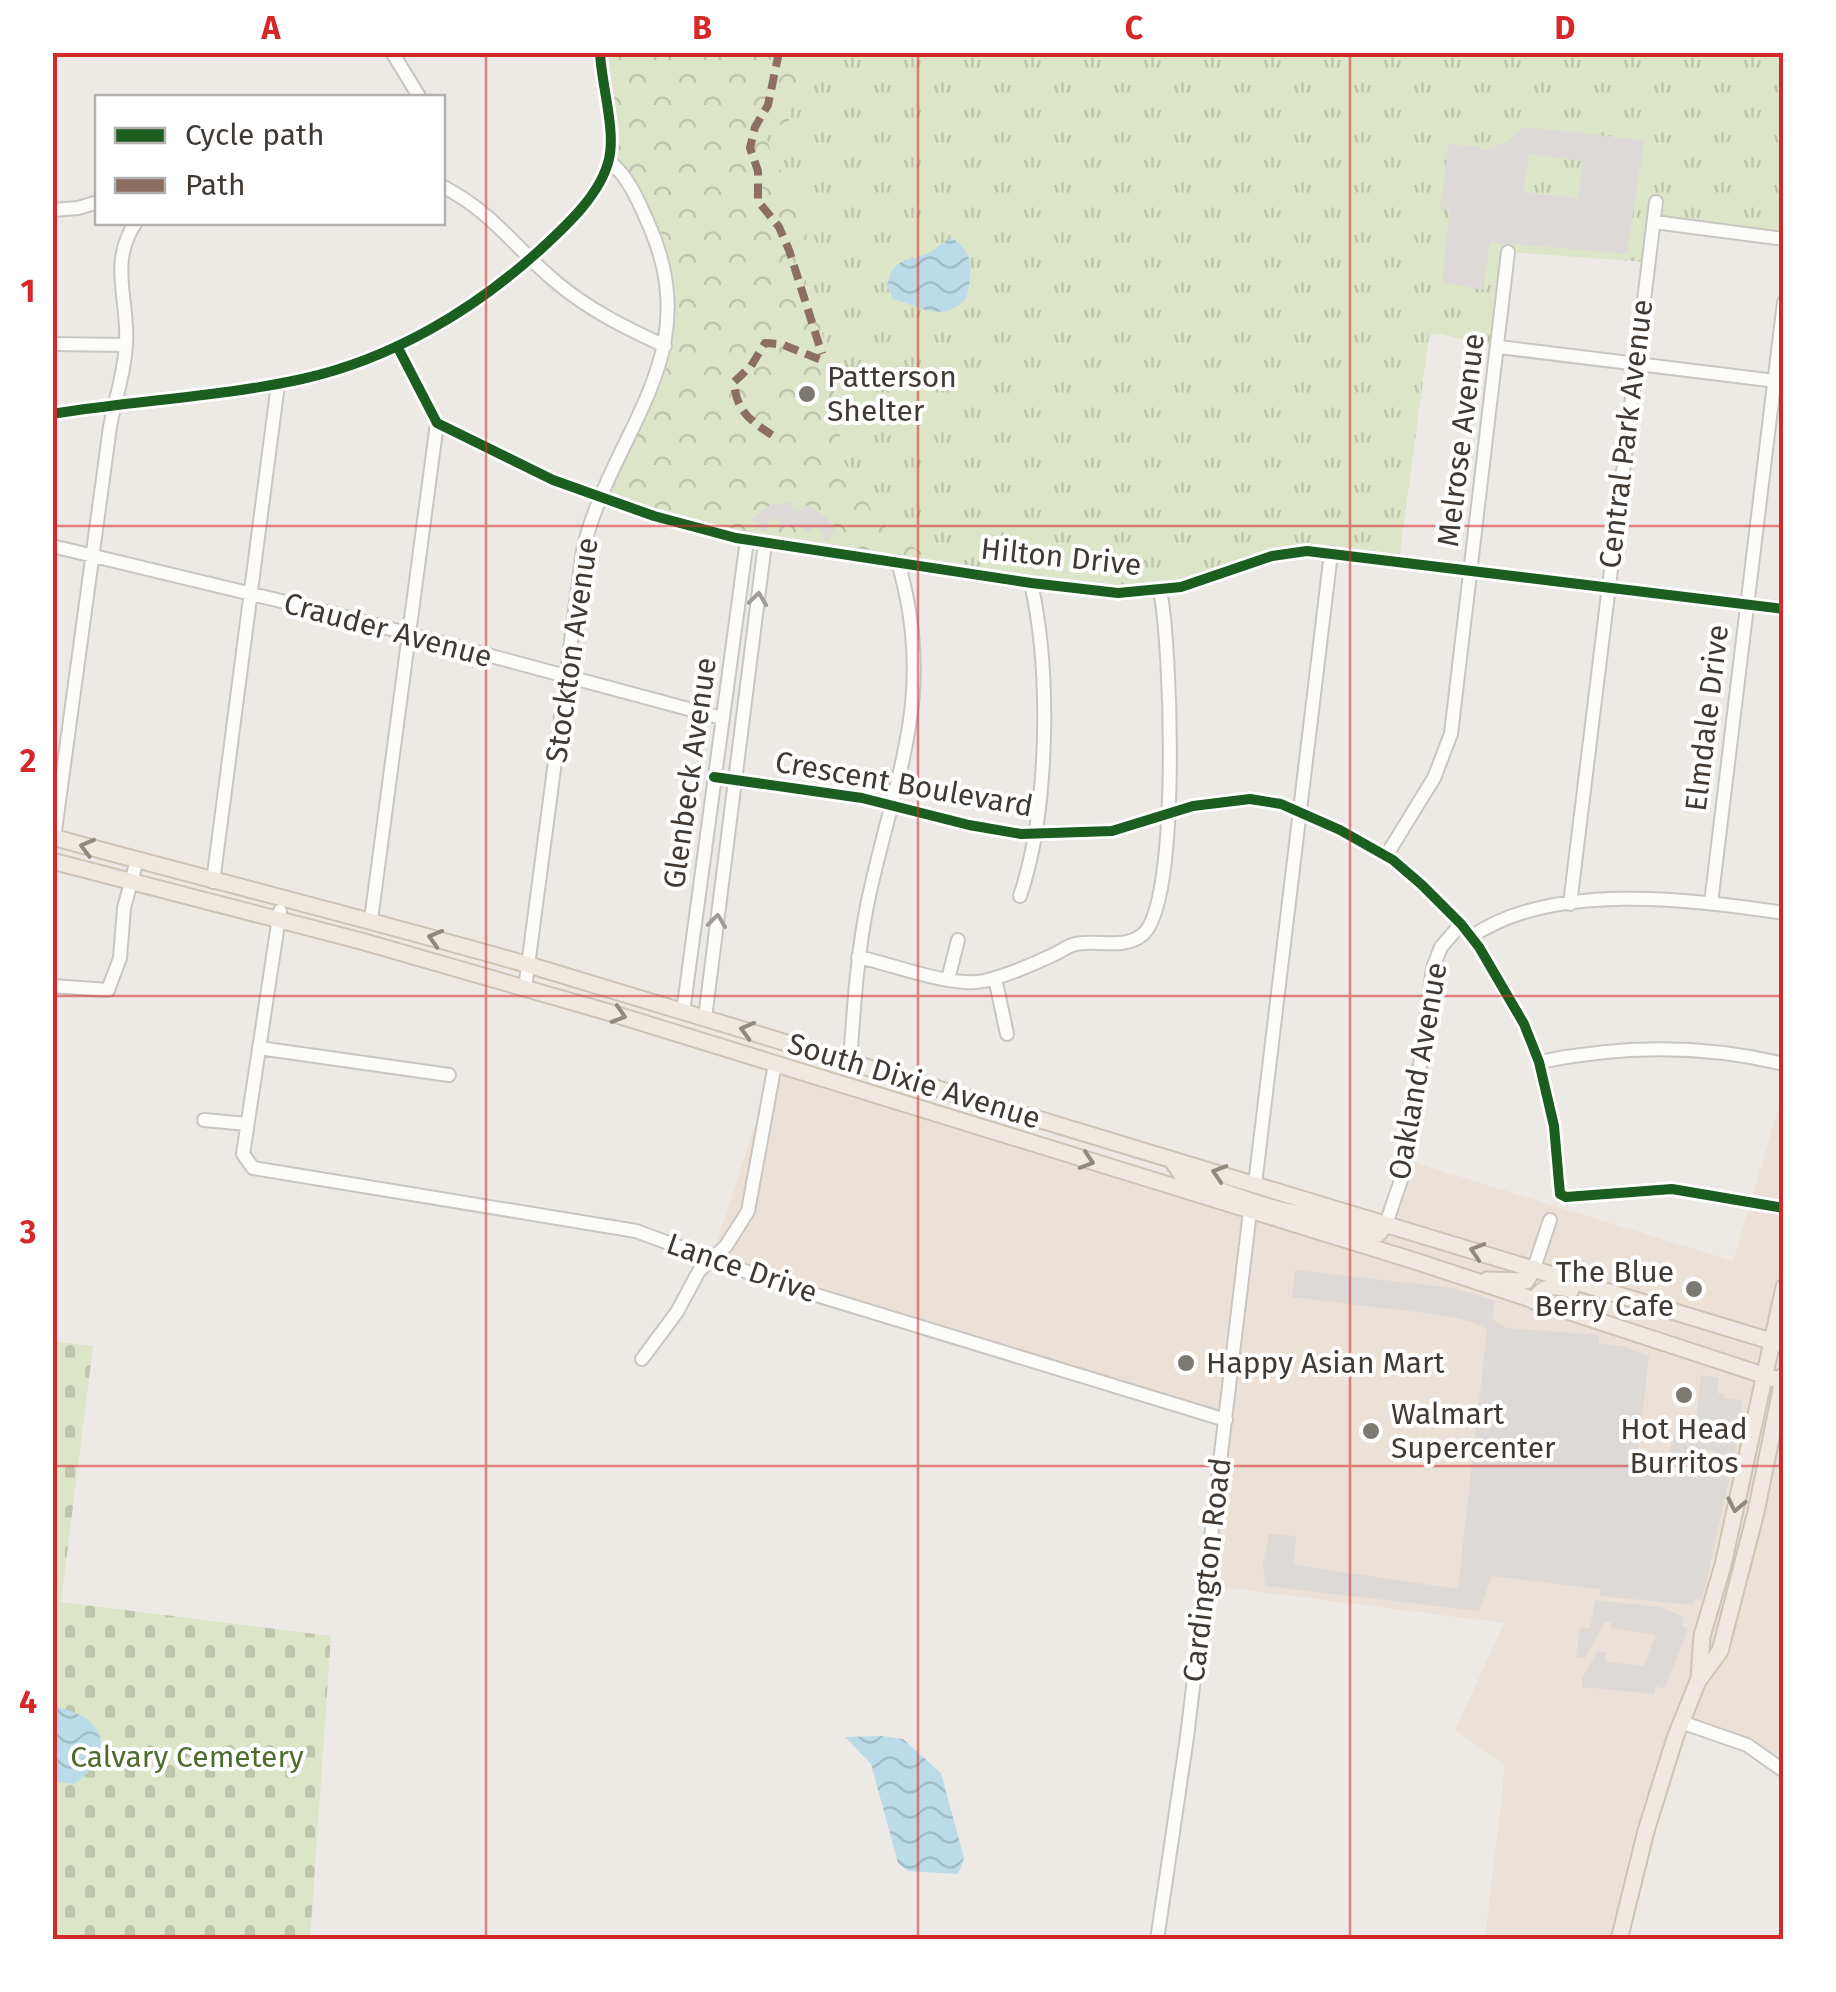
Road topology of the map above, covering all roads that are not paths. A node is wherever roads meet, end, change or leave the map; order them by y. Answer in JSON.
{"nodes":[{"id":1,"x":392,"y":52,"type":"edge"},
{"id":2,"x":600,"y":52,"type":"edge"},
{"id":3,"x":418,"y":95,"type":"edge"},
{"id":4,"x":609,"y":161,"type":"junction"},
{"id":5,"x":445,"y":188,"type":"edge"},
{"id":6,"x":1656,"y":202,"type":"dead end"},
{"id":7,"x":95,"y":203,"type":"edge"},
{"id":8,"x":52,"y":210,"type":"edge"},
{"id":9,"x":1654,"y":222,"type":"junction"},
{"id":10,"x":135,"y":225,"type":"edge"},
{"id":11,"x":1784,"y":239,"type":"edge"},
{"id":12,"x":1508,"y":252,"type":"dead end"},
{"id":13,"x":531,"y":258,"type":"junction"},
{"id":14,"x":1784,"y":302,"type":"edge"},
{"id":15,"x":52,"y":344,"type":"edge"},
{"id":16,"x":126,"y":345,"type":"junction"},
{"id":17,"x":397,"y":346,"type":"junction"},
{"id":18,"x":665,"y":346,"type":"junction"},
{"id":19,"x":1499,"y":347,"type":"junction"},
{"id":20,"x":1634,"y":365,"type":"junction"},
{"id":21,"x":1779,"y":381,"type":"edge"},
{"id":22,"x":278,"y":384,"type":"junction"},
{"id":23,"x":114,"y":404,"type":"junction"},
{"id":24,"x":52,"y":414,"type":"edge"},
{"id":25,"x":437,"y":423,"type":"junction"},
{"id":26,"x":601,"y":497,"type":"junction"},
{"id":27,"x":747,"y":540,"type":"junction"},
{"id":28,"x":765,"y":543,"type":"junction"},
{"id":29,"x":52,"y":546,"type":"edge"},
{"id":30,"x":1332,"y":553,"type":"junction"},
{"id":31,"x":93,"y":556,"type":"junction"},
{"id":32,"x":898,"y":562,"type":"junction"},
{"id":33,"x":1469,"y":569,"type":"junction"},
{"id":34,"x":1031,"y":584,"type":"junction"},
{"id":35,"x":1608,"y":586,"type":"junction"},
{"id":36,"x":1160,"y":591,"type":"junction"},
{"id":37,"x":252,"y":596,"type":"junction"},
{"id":38,"x":1746,"y":603,"type":"junction"},
{"id":39,"x":1784,"y":608,"type":"edge"},
{"id":40,"x":409,"y":635,"type":"junction"},
{"id":41,"x":567,"y":677,"type":"junction"},
{"id":42,"x":722,"y":718,"type":"junction"},
{"id":43,"x":714,"y":777,"type":"junction"},
{"id":44,"x":736,"y":780,"type":"junction"},
{"id":45,"x":894,"y":805,"type":"junction"},
{"id":46,"x":1300,"y":811,"type":"junction"},
{"id":47,"x":1168,"y":813,"type":"junction"},
{"id":48,"x":1034,"y":834,"type":"junction"},
{"id":49,"x":53,"y":837,"type":"edge"},
{"id":50,"x":1386,"y":856,"type":"junction"},
{"id":51,"x":137,"y":860,"type":"junction"},
{"id":52,"x":52,"y":861,"type":"edge"},
{"id":53,"x":207,"y":880,"type":"junction"},
{"id":54,"x":132,"y":882,"type":"junction"},
{"id":55,"x":1020,"y":896,"type":"dead end"},
{"id":56,"x":1710,"y":903,"type":"junction"},
{"id":57,"x":1570,"y":904,"type":"junction"},
{"id":58,"x":1784,"y":913,"type":"edge"},
{"id":59,"x":347,"y":914,"type":"junction"},
{"id":60,"x":280,"y":915,"type":"junction"},
{"id":61,"x":371,"y":920,"type":"junction"},
{"id":62,"x":1461,"y":924,"type":"junction"},
{"id":63,"x":1472,"y":937,"type":"junction"},
{"id":64,"x":958,"y":940,"type":"dead end"},
{"id":65,"x":858,"y":957,"type":"junction"},
{"id":66,"x":529,"y":965,"type":"junction"},
{"id":67,"x":948,"y":978,"type":"junction"},
{"id":68,"x":994,"y":978,"type":"junction"},
{"id":69,"x":52,"y":986,"type":"edge"},
{"id":70,"x":525,"y":988,"type":"junction"},
{"id":71,"x":683,"y":1012,"type":"junction"},
{"id":72,"x":705,"y":1018,"type":"junction"},
{"id":73,"x":1007,"y":1034,"type":"dead end"},
{"id":74,"x":259,"y":1048,"type":"junction"},
{"id":75,"x":850,"y":1061,"type":"junction"},
{"id":76,"x":1540,"y":1062,"type":"junction"},
{"id":77,"x":775,"y":1064,"type":"junction"},
{"id":78,"x":1784,"y":1064,"type":"edge"},
{"id":79,"x":449,"y":1076,"type":"dead end"},
{"id":80,"x":204,"y":1120,"type":"dead end"},
{"id":81,"x":247,"y":1124,"type":"junction"},
{"id":82,"x":1252,"y":1199,"type":"junction"},
{"id":83,"x":1784,"y":1208,"type":"edge"},
{"id":84,"x":1550,"y":1220,"type":"dead end"},
{"id":85,"x":1386,"y":1224,"type":"junction"},
{"id":86,"x":1317,"y":1230,"type":"junction"},
{"id":87,"x":712,"y":1259,"type":"junction"},
{"id":88,"x":1416,"y":1261,"type":"junction"},
{"id":89,"x":1534,"y":1268,"type":"junction"},
{"id":90,"x":1468,"y":1279,"type":"junction"},
{"id":91,"x":1784,"y":1287,"type":"edge"},
{"id":92,"x":1534,"y":1301,"type":"junction"},
{"id":93,"x":1639,"y":1303,"type":"junction"},
{"id":94,"x":1777,"y":1343,"type":"edge"},
{"id":95,"x":642,"y":1359,"type":"dead end"},
{"id":96,"x":1721,"y":1361,"type":"junction"},
{"id":97,"x":1763,"y":1376,"type":"junction"},
{"id":98,"x":1783,"y":1380,"type":"edge"},
{"id":99,"x":1755,"y":1410,"type":"junction"},
{"id":100,"x":1778,"y":1418,"type":"edge"},
{"id":101,"x":1226,"y":1420,"type":"junction"},
{"id":102,"x":1698,"y":1681,"type":"junction"},
{"id":103,"x":1681,"y":1722,"type":"junction"},
{"id":104,"x":1784,"y":1772,"type":"edge"},
{"id":105,"x":1157,"y":1940,"type":"edge"},
{"id":106,"x":1619,"y":1940,"type":"edge"}],
"edges":[{"from":1,"to":3,"type":"street"},
{"from":2,"to":4,"type":"street"},
{"from":4,"to":13,"type":"street"},
{"from":4,"to":18,"type":"street","name":"Stockton Avenue"},
{"from":5,"to":13,"type":"street"},
{"from":6,"to":9,"type":"street","name":"Central Park Avenue"},
{"from":7,"to":8,"type":"street"},
{"from":9,"to":11,"type":"street"},
{"from":9,"to":20,"type":"street","name":"Central Park Avenue"},
{"from":10,"to":16,"type":"street"},
{"from":12,"to":19,"type":"street","name":"Melrose Avenue"},
{"from":13,"to":17,"type":"street"},
{"from":13,"to":18,"type":"street"},
{"from":14,"to":21,"type":"street","name":"Elmdale Drive"},
{"from":15,"to":16,"type":"street"},
{"from":16,"to":23,"type":"street"},
{"from":17,"to":22,"type":"street"},
{"from":17,"to":25,"type":"street"},
{"from":18,"to":26,"type":"street","name":"Stockton Avenue"},
{"from":19,"to":20,"type":"street"},
{"from":19,"to":33,"type":"street","name":"Melrose Avenue"},
{"from":20,"to":21,"type":"street"},
{"from":20,"to":35,"type":"street","name":"Central Park Avenue"},
{"from":21,"to":38,"type":"street","name":"Elmdale Drive"},
{"from":22,"to":23,"type":"street"},
{"from":22,"to":37,"type":"street"},
{"from":23,"to":24,"type":"street"},
{"from":23,"to":31,"type":"street"},
{"from":25,"to":26,"type":"street","name":"Hilton Drive"},
{"from":25,"to":40,"type":"street"},
{"from":26,"to":27,"type":"street","name":"Hilton Drive"},
{"from":26,"to":41,"type":"street","name":"Stockton Avenue"},
{"from":27,"to":28,"type":"street","name":"Hilton Drive"},
{"from":27,"to":42,"type":"street","name":"Glenbeck Avenue"},
{"from":28,"to":32,"type":"street","name":"Hilton Drive"},
{"from":44,"to":28,"type":"street","name":"Glenbeck Avenue","one_way":true},
{"from":29,"to":31,"type":"street","name":"Crauder Avenue"},
{"from":30,"to":33,"type":"street","name":"Hilton Drive"},
{"from":30,"to":36,"type":"street","name":"Hilton Drive"},
{"from":30,"to":46,"type":"street","name":"Cardington Road"},
{"from":31,"to":37,"type":"street","name":"Crauder Avenue"},
{"from":31,"to":49,"type":"street"},
{"from":32,"to":34,"type":"street","name":"Hilton Drive"},
{"from":32,"to":45,"type":"street"},
{"from":33,"to":35,"type":"street","name":"Hilton Drive"},
{"from":33,"to":50,"type":"street","name":"Melrose Avenue"},
{"from":34,"to":36,"type":"street","name":"Hilton Drive"},
{"from":34,"to":48,"type":"street"},
{"from":35,"to":38,"type":"street","name":"Hilton Drive"},
{"from":35,"to":57,"type":"street","name":"Central Park Avenue"},
{"from":36,"to":47,"type":"street"},
{"from":37,"to":40,"type":"street","name":"Crauder Avenue"},
{"from":37,"to":53,"type":"street"},
{"from":38,"to":39,"type":"street","name":"Hilton Drive"},
{"from":38,"to":56,"type":"street","name":"Elmdale Drive"},
{"from":40,"to":41,"type":"street","name":"Crauder Avenue"},
{"from":40,"to":61,"type":"street"},
{"from":41,"to":42,"type":"street","name":"Crauder Avenue"},
{"from":41,"to":66,"type":"street","name":"Stockton Avenue"},
{"from":42,"to":43,"type":"street","name":"Glenbeck Avenue"},
{"from":43,"to":44,"type":"street","name":"Crescent Boulevard"},
{"from":43,"to":71,"type":"street","name":"Glenbeck Avenue"},
{"from":44,"to":45,"type":"street","name":"Crescent Boulevard"},
{"from":72,"to":44,"type":"street","name":"Glenbeck Avenue","one_way":true},
{"from":45,"to":48,"type":"street","name":"Crescent Boulevard"},
{"from":45,"to":65,"type":"street"},
{"from":46,"to":47,"type":"street","name":"Crescent Boulevard"},
{"from":46,"to":50,"type":"street","name":"Crescent Boulevard"},
{"from":46,"to":82,"type":"street","name":"Cardington Road"},
{"from":47,"to":48,"type":"street","name":"Crescent Boulevard"},
{"from":47,"to":68,"type":"street"},
{"from":48,"to":55,"type":"street"},
{"from":51,"to":49,"type":"main road","name":"South Dixie Avenue","one_way":true},
{"from":50,"to":62,"type":"street","name":"Crescent Boulevard"},
{"from":51,"to":53,"type":"main road","name":"South Dixie Avenue"},
{"from":51,"to":54,"type":"street"},
{"from":52,"to":54,"type":"main road","name":"South Dixie Avenue"},
{"from":53,"to":59,"type":"main road","name":"South Dixie Avenue"},
{"from":53,"to":60,"type":"main road"},
{"from":54,"to":60,"type":"main road","name":"South Dixie Avenue"},
{"from":54,"to":69,"type":"street"},
{"from":56,"to":57,"type":"street","name":"Oakland Avenue"},
{"from":56,"to":58,"type":"street","name":"Oakland Avenue"},
{"from":57,"to":63,"type":"street","name":"Oakland Avenue"},
{"from":59,"to":60,"type":"main road"},
{"from":59,"to":61,"type":"main road","name":"South Dixie Avenue"},
{"from":60,"to":70,"type":"main road","name":"South Dixie Avenue"},
{"from":60,"to":74,"type":"street"},
{"from":66,"to":61,"type":"main road","name":"South Dixie Avenue","one_way":true},
{"from":62,"to":63,"type":"street","name":"Crescent Boulevard"},
{"from":62,"to":85,"type":"street","name":"Oakland Avenue"},
{"from":63,"to":76,"type":"street","name":"Crescent Boulevard"},
{"from":64,"to":67,"type":"street"},
{"from":65,"to":67,"type":"street"},
{"from":65,"to":75,"type":"street"},
{"from":66,"to":70,"type":"street","name":"Stockton Avenue"},
{"from":66,"to":71,"type":"main road","name":"South Dixie Avenue"},
{"from":67,"to":68,"type":"street"},
{"from":68,"to":73,"type":"street"},
{"from":70,"to":77,"type":"main road","name":"South Dixie Avenue","one_way":true},
{"from":71,"to":72,"type":"main road","name":"South Dixie Avenue"},
{"from":75,"to":72,"type":"main road","name":"South Dixie Avenue","one_way":true},
{"from":74,"to":79,"type":"street"},
{"from":74,"to":81,"type":"street"},
{"from":82,"to":75,"type":"main road","name":"South Dixie Avenue","one_way":true},
{"from":76,"to":78,"type":"street"},
{"from":76,"to":83,"type":"street","name":"Crescent Boulevard"},
{"from":77,"to":82,"type":"main road","name":"South Dixie Avenue","one_way":true},
{"from":77,"to":87,"type":"street"},
{"from":80,"to":81,"type":"street"},
{"from":81,"to":87,"type":"street","name":"Lance Drive"},
{"from":82,"to":85,"type":"main road","name":"South Dixie Avenue"},
{"from":82,"to":86,"type":"main road","name":"South Dixie Avenue"},
{"from":82,"to":101,"type":"street","name":"Cardington Road"},
{"from":84,"to":89,"type":"street"},
{"from":85,"to":86,"type":"main road"},
{"from":85,"to":88,"type":"main road"},
{"from":89,"to":85,"type":"main road","name":"South Dixie Avenue","one_way":true},
{"from":86,"to":88,"type":"main road","name":"South Dixie Avenue"},
{"from":87,"to":95,"type":"street"},
{"from":87,"to":101,"type":"street","name":"Lance Drive"},
{"from":88,"to":90,"type":"main road","name":"South Dixie Avenue"},
{"from":89,"to":90,"type":"main road"},
{"from":89,"to":93,"type":"main road","name":"South Dixie Avenue"},
{"from":90,"to":92,"type":"main road","name":"South Dixie Avenue"},
{"from":91,"to":94,"type":"main road"},
{"from":92,"to":93,"type":"main road"},
{"from":92,"to":96,"type":"main road","name":"South Dixie Avenue"},
{"from":93,"to":94,"type":"main road","name":"South Dixie Avenue"},
{"from":94,"to":97,"type":"main road"},
{"from":96,"to":97,"type":"main road","name":"South Dixie Avenue"},
{"from":96,"to":99,"type":"main road"},
{"from":97,"to":98,"type":"main road","name":"South Dixie Avenue"},
{"from":97,"to":99,"type":"main road"},
{"from":98,"to":100,"type":"main road"},
{"from":99,"to":102,"type":"main road","one_way":true},
{"from":100,"to":102,"type":"main road"},
{"from":101,"to":105,"type":"street","name":"Cardington Road"},
{"from":102,"to":103,"type":"main road"},
{"from":103,"to":104,"type":"street"},
{"from":103,"to":106,"type":"main road"}]}
